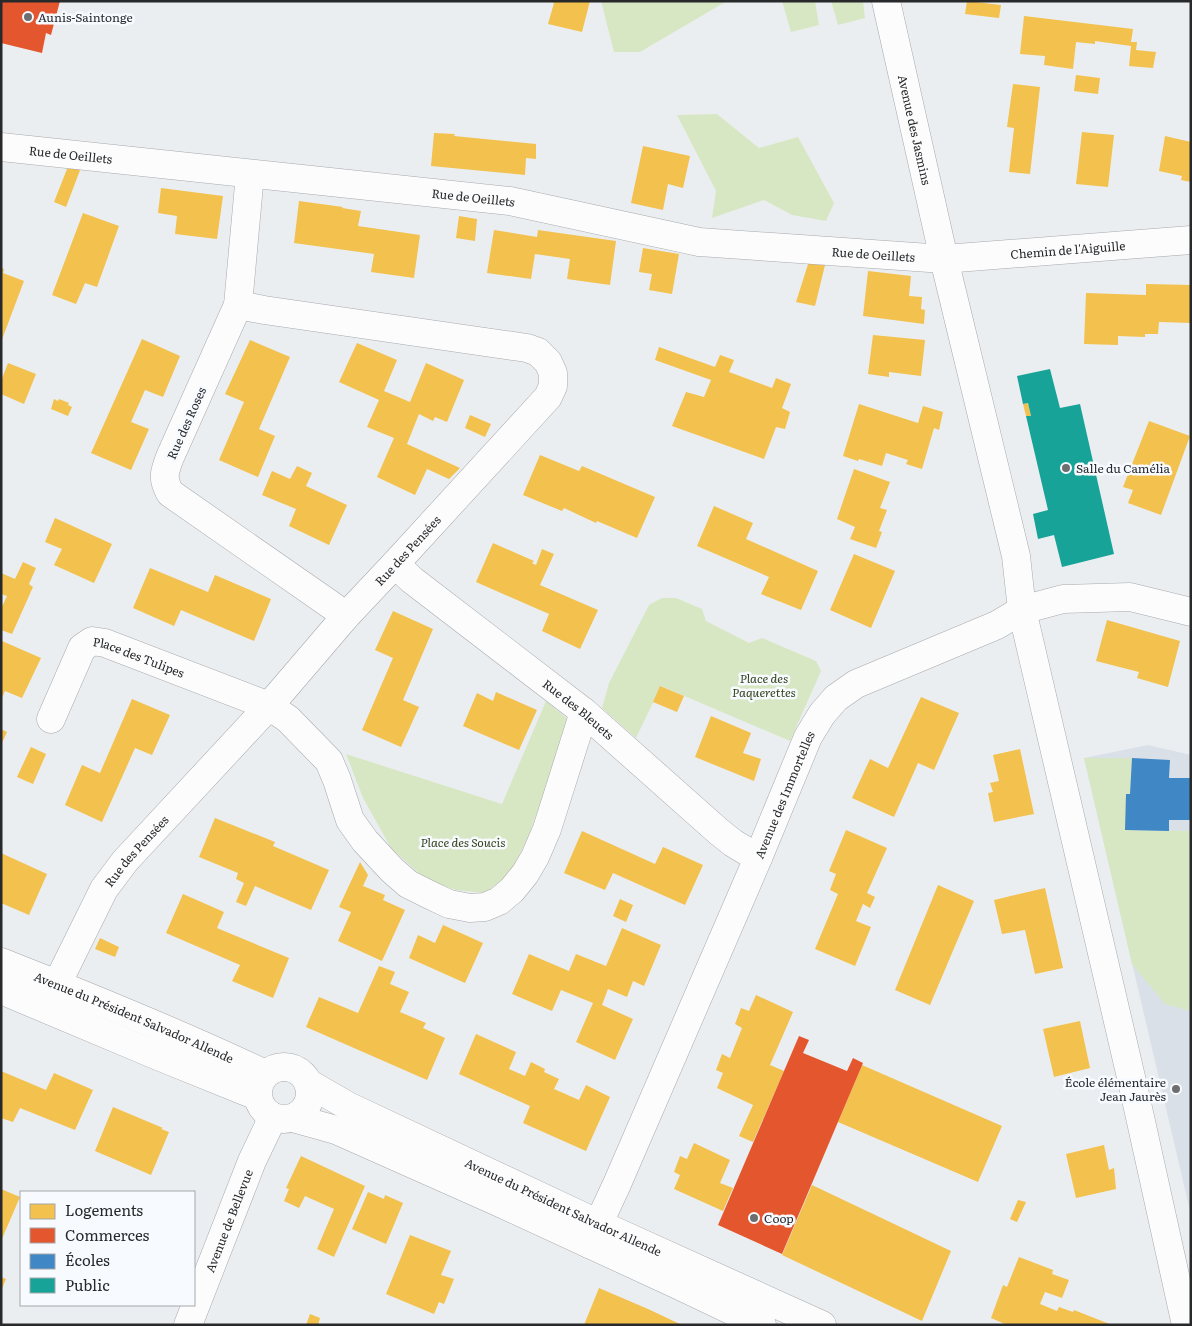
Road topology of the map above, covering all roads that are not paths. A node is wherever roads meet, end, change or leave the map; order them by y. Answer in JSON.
{"nodes":[{"id":1,"x":886,"y":1,"type":"edge"},
{"id":2,"x":1,"y":147,"type":"edge"},
{"id":3,"x":250,"y":174,"type":"junction"},
{"id":4,"x":1191,"y":240,"type":"edge"},
{"id":5,"x":944,"y":259,"type":"junction"},
{"id":6,"x":238,"y":305,"type":"junction"},
{"id":7,"x":395,"y":564,"type":"junction"},
{"id":8,"x":1022,"y":610,"type":"junction"},
{"id":9,"x":1191,"y":612,"type":"edge"},
{"id":10,"x":346,"y":616,"type":"junction"},
{"id":11,"x":269,"y":706,"type":"junction"},
{"id":12,"x":584,"y":712,"type":"junction"},
{"id":13,"x":51,"y":719,"type":"dead end"},
{"id":14,"x":758,"y":858,"type":"junction"},
{"id":15,"x":1,"y":962,"type":"edge"},
{"id":16,"x":57,"y":984,"type":"junction"},
{"id":17,"x":1,"y":990,"type":"edge"},
{"id":18,"x":308,"y":1083,"type":"junction"},
{"id":19,"x":261,"y":1085,"type":"junction"},
{"id":20,"x":283,"y":1118,"type":"junction"},
{"id":21,"x":594,"y":1234,"type":"junction"},
{"id":22,"x":188,"y":1325,"type":"edge"},
{"id":23,"x":762,"y":1325,"type":"edge"},
{"id":24,"x":822,"y":1325,"type":"edge"},
{"id":25,"x":1186,"y":1325,"type":"edge"}],
"edges":[{"from":1,"to":5,"type":"street","name":"Avenue des Jasmins"},
{"from":2,"to":3,"type":"street","name":"Rue de Oeillets"},
{"from":3,"to":5,"type":"street","name":"Rue de Oeillets"},
{"from":3,"to":6,"type":"street","name":"Rue des Roses"},
{"from":4,"to":5,"type":"street","name":"Chemin de l'Aiguille"},
{"from":5,"to":8,"type":"street","name":"Avenue des Jasmins"},
{"from":6,"to":7,"type":"street","name":"Rue des Pensées"},
{"from":6,"to":10,"type":"street","name":"Rue des Roses"},
{"from":7,"to":10,"type":"street","name":"Rue des Pensées"},
{"from":7,"to":12,"type":"street","name":"Rue des Bleuets"},
{"from":8,"to":9,"type":"street","name":"Avenue des Immortelles"},
{"from":8,"to":14,"type":"street","name":"Avenue des Immortelles"},
{"from":8,"to":25,"type":"street","name":"Avenue des Jasmins"},
{"from":10,"to":11,"type":"street","name":"Rue des Pensées"},
{"from":11,"to":12,"type":"street"},
{"from":11,"to":13,"type":"street","name":"Place des Tulipes"},
{"from":11,"to":16,"type":"street","name":"Rue des Pensées"},
{"from":12,"to":14,"type":"street","name":"Rue des Bleuets"},
{"from":14,"to":21,"type":"street","name":"Avenue des Immortelles"},
{"from":15,"to":16,"type":"street","name":"Avenue du Président Salvador Allende"},
{"from":16,"to":19,"type":"street","name":"Avenue du Président Salvador Allende"},
{"from":17,"to":19,"type":"street","name":"Avenue du Président Salvador Allende"},
{"from":18,"to":19,"type":"street"},
{"from":18,"to":20,"type":"street"},
{"from":18,"to":21,"type":"street","name":"Avenue du Président Salvador Allende"},
{"from":19,"to":20,"type":"street"},
{"from":20,"to":21,"type":"street","name":"Avenue du Président Salvador Allende"},
{"from":20,"to":22,"type":"street","name":"Avenue de Bellevue"},
{"from":21,"to":23,"type":"street","name":"Avenue du Président Salvador Allende"},
{"from":21,"to":24,"type":"street","name":"Avenue du Président Salvador Allende"}]}
